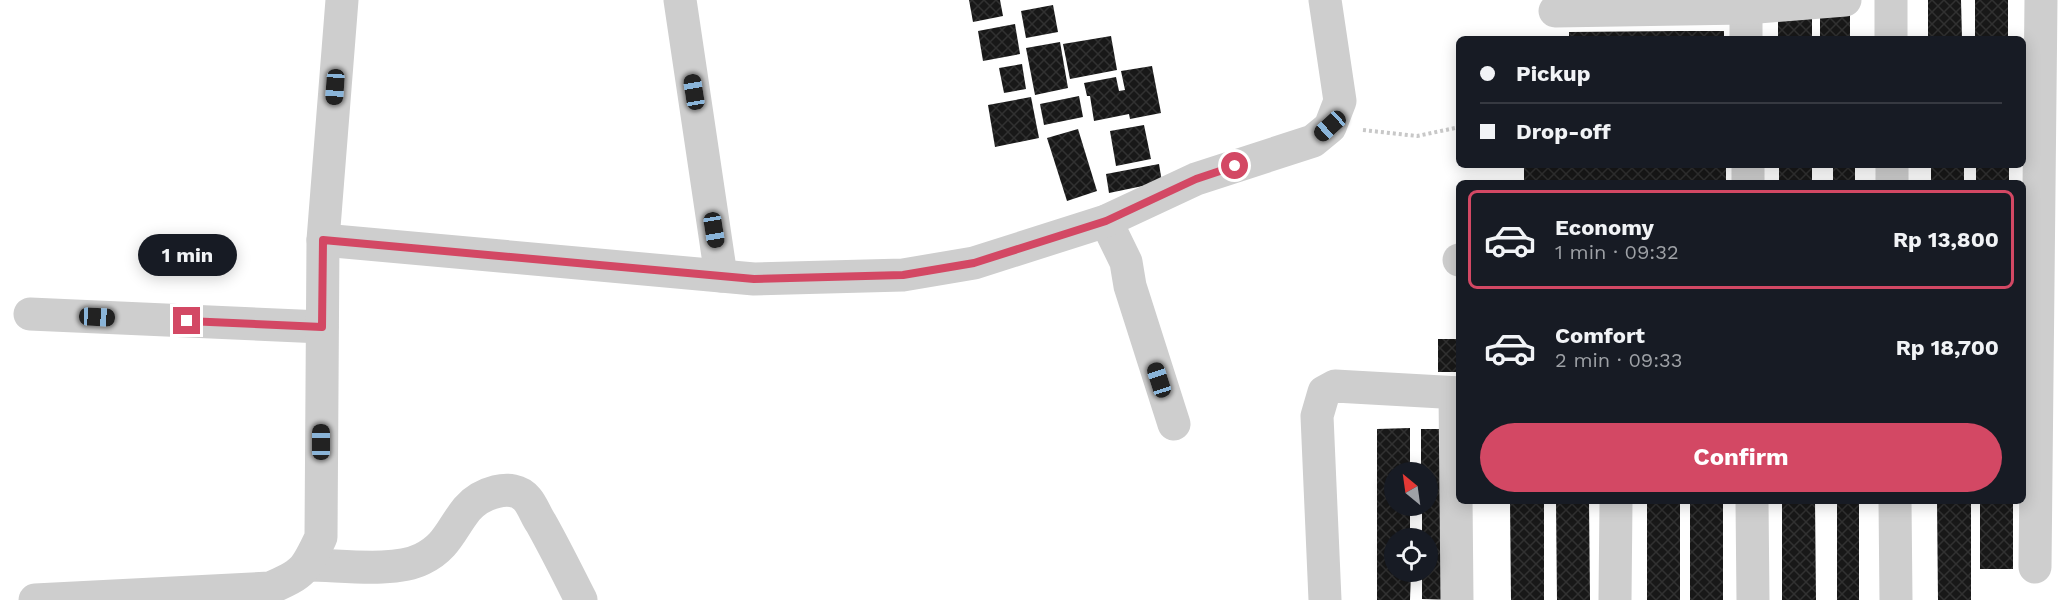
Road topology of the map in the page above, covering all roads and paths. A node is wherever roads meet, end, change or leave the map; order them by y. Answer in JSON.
{"nodes":[{"id":1,"x":342,"y":0,"type":"edge"},
{"id":2,"x":680,"y":0,"type":"edge"},
{"id":3,"x":1325,"y":0,"type":"edge"},
{"id":4,"x":1845,"y":0,"type":"edge"},
{"id":5,"x":1891,"y":0,"type":"edge"},
{"id":6,"x":2041,"y":0,"type":"edge"},
{"id":7,"x":1555,"y":11,"type":"dead end"},
{"id":8,"x":1746,"y":23,"type":"edge"},
{"id":9,"x":1891,"y":36,"type":"edge"},
{"id":10,"x":1330,"y":126,"type":"junction"},
{"id":11,"x":1456,"y":128,"type":"edge"},
{"id":12,"x":1106,"y":221,"type":"junction"},
{"id":13,"x":323,"y":240,"type":"junction"},
{"id":14,"x":721,"y":276,"type":"junction"},
{"id":15,"x":30,"y":314,"type":"dead end"},
{"id":16,"x":2030,"y":319,"type":"edge"},
{"id":17,"x":322,"y":327,"type":"junction"},
{"id":18,"x":1456,"y":393,"type":"edge"},
{"id":19,"x":1174,"y":424,"type":"dead end"},
{"id":20,"x":1456,"y":504,"type":"edge"},
{"id":21,"x":1616,"y":504,"type":"edge"},
{"id":22,"x":1752,"y":504,"type":"edge"},
{"id":23,"x":1895,"y":504,"type":"edge"},
{"id":24,"x":308,"y":565,"type":"junction"},
{"id":25,"x":2035,"y":567,"type":"dead end"},
{"id":26,"x":36,"y":600,"type":"edge"},
{"id":27,"x":581,"y":600,"type":"edge"},
{"id":28,"x":1325,"y":600,"type":"edge"},
{"id":29,"x":1456,"y":600,"type":"edge"},
{"id":30,"x":1616,"y":600,"type":"edge"},
{"id":31,"x":1753,"y":600,"type":"edge"},
{"id":32,"x":1896,"y":600,"type":"edge"}],
"edges":[{"from":1,"to":13,"type":"street"},
{"from":2,"to":14,"type":"street"},
{"from":3,"to":10,"type":"street"},
{"from":4,"to":8,"type":"street"},
{"from":5,"to":9,"type":"street"},
{"from":6,"to":16,"type":"street"},
{"from":7,"to":8,"type":"street"},
{"from":10,"to":11,"type":"path"},
{"from":10,"to":12,"type":"street"},
{"from":12,"to":14,"type":"street"},
{"from":12,"to":19,"type":"street"},
{"from":13,"to":14,"type":"street"},
{"from":13,"to":17,"type":"street"},
{"from":15,"to":17,"type":"street"},
{"from":16,"to":25,"type":"street"},
{"from":17,"to":24,"type":"street"},
{"from":18,"to":28,"type":"street"},
{"from":20,"to":29,"type":"street"},
{"from":21,"to":30,"type":"street"},
{"from":22,"to":31,"type":"street"},
{"from":23,"to":32,"type":"street"},
{"from":24,"to":26,"type":"street"},
{"from":24,"to":27,"type":"street"}]}
